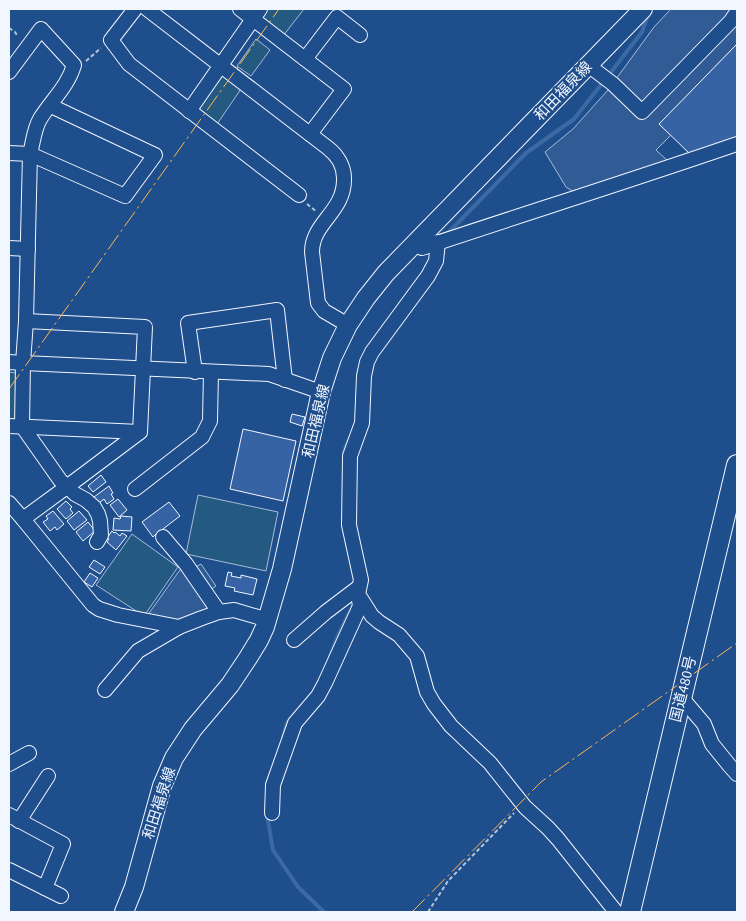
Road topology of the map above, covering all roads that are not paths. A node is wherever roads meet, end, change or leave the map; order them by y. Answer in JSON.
{"nodes":[{"id":1,"x":135,"y":9,"type":"edge"},
{"id":2,"x":147,"y":9,"type":"edge"},
{"id":3,"x":240,"y":9,"type":"edge"},
{"id":4,"x":643,"y":9,"type":"edge"},
{"id":5,"x":737,"y":12,"type":"edge"},
{"id":6,"x":340,"y":13,"type":"edge"},
{"id":7,"x":257,"y":14,"type":"edge"},
{"id":8,"x":360,"y":35,"type":"dead end"},
{"id":9,"x":305,"y":59,"type":"junction"},
{"id":10,"x":221,"y":65,"type":"junction"},
{"id":11,"x":594,"y":69,"type":"junction"},
{"id":12,"x":9,"y":72,"type":"edge"},
{"id":13,"x":51,"y":106,"type":"junction"},
{"id":14,"x":189,"y":111,"type":"junction"},
{"id":15,"x":310,"y":134,"type":"junction"},
{"id":16,"x":737,"y":144,"type":"edge"},
{"id":17,"x":9,"y":153,"type":"edge"},
{"id":18,"x":30,"y":154,"type":"junction"},
{"id":19,"x":299,"y":195,"type":"road end"},
{"id":20,"x":438,"y":242,"type":"junction"},
{"id":21,"x":414,"y":245,"type":"junction"},
{"id":22,"x":9,"y":248,"type":"edge"},
{"id":23,"x":28,"y":249,"type":"junction"},
{"id":24,"x":26,"y":321,"type":"junction"},
{"id":25,"x":348,"y":325,"type":"junction"},
{"id":26,"x":16,"y":362,"type":"edge"},
{"id":27,"x":143,"y":370,"type":"junction"},
{"id":28,"x":195,"y":372,"type":"junction"},
{"id":29,"x":211,"y":372,"type":"junction"},
{"id":30,"x":285,"y":380,"type":"junction"},
{"id":31,"x":321,"y":392,"type":"junction"},
{"id":32,"x":15,"y":426,"type":"edge"},
{"id":33,"x":140,"y":432,"type":"junction"},
{"id":34,"x":737,"y":465,"type":"edge"},
{"id":35,"x":68,"y":486,"type":"junction"},
{"id":36,"x":135,"y":489,"type":"dead end"},
{"id":37,"x":9,"y":503,"type":"edge"},
{"id":38,"x":732,"y":513,"type":"edge"},
{"id":39,"x":23,"y":519,"type":"junction"},
{"id":40,"x":163,"y":537,"type":"dead end"},
{"id":41,"x":96,"y":542,"type":"dead end"},
{"id":42,"x":358,"y":590,"type":"junction"},
{"id":43,"x":219,"y":612,"type":"junction"},
{"id":44,"x":268,"y":620,"type":"junction"},
{"id":45,"x":179,"y":627,"type":"junction"},
{"id":46,"x":294,"y":640,"type":"dead end"},
{"id":47,"x":105,"y":690,"type":"dead end"},
{"id":48,"x":681,"y":696,"type":"junction"},
{"id":49,"x":29,"y":753,"type":"dead end"},
{"id":50,"x":9,"y":764,"type":"edge"},
{"id":51,"x":737,"y":774,"type":"edge"},
{"id":52,"x":48,"y":776,"type":"dead end"},
{"id":53,"x":272,"y":813,"type":"dead end"},
{"id":54,"x":14,"y":818,"type":"edge"},
{"id":55,"x":9,"y":870,"type":"edge"},
{"id":56,"x":45,"y":888,"type":"junction"},
{"id":57,"x":61,"y":896,"type":"dead end"},
{"id":58,"x":124,"y":912,"type":"edge"},
{"id":59,"x":616,"y":912,"type":"edge"},
{"id":60,"x":630,"y":912,"type":"edge"}],
"edges":[{"from":1,"to":14,"type":"street"},
{"from":2,"to":10,"type":"street"},
{"from":3,"to":7,"type":"street"},
{"from":4,"to":11,"type":"main road","name":"和田福泉線"},
{"from":5,"to":11,"type":"street"},
{"from":6,"to":8,"type":"street"},
{"from":6,"to":9,"type":"street"},
{"from":7,"to":9,"type":"street"},
{"from":7,"to":10,"type":"street"},
{"from":9,"to":15,"type":"street"},
{"from":10,"to":14,"type":"street"},
{"from":10,"to":15,"type":"street"},
{"from":11,"to":21,"type":"main road","name":"和田福泉線"},
{"from":12,"to":13,"type":"street"},
{"from":13,"to":18,"type":"street"},
{"from":13,"to":18,"type":"street"},
{"from":14,"to":19,"type":"street"},
{"from":15,"to":25,"type":"street"},
{"from":16,"to":20,"type":"street"},
{"from":17,"to":18,"type":"street"},
{"from":18,"to":23,"type":"street"},
{"from":20,"to":21,"type":"street"},
{"from":20,"to":42,"type":"street"},
{"from":21,"to":25,"type":"main road","name":"和田福泉線"},
{"from":22,"to":23,"type":"street"},
{"from":23,"to":24,"type":"street"},
{"from":24,"to":26,"type":"street"},
{"from":24,"to":27,"type":"street"},
{"from":25,"to":31,"type":"main road","name":"和田福泉線"},
{"from":26,"to":27,"type":"street"},
{"from":26,"to":32,"type":"street"},
{"from":27,"to":28,"type":"street"},
{"from":27,"to":33,"type":"street"},
{"from":28,"to":29,"type":"street"},
{"from":28,"to":30,"type":"street"},
{"from":29,"to":30,"type":"street"},
{"from":29,"to":36,"type":"street"},
{"from":30,"to":31,"type":"street"},
{"from":31,"to":44,"type":"main road","name":"和田福泉線"},
{"from":32,"to":33,"type":"street"},
{"from":32,"to":35,"type":"street"},
{"from":33,"to":35,"type":"street"},
{"from":34,"to":38,"type":"highway","name":"国道480号"},
{"from":35,"to":39,"type":"street"},
{"from":35,"to":41,"type":"street"},
{"from":37,"to":39,"type":"street"},
{"from":38,"to":48,"type":"highway","name":"国道480号"},
{"from":39,"to":45,"type":"street"},
{"from":40,"to":43,"type":"street"},
{"from":42,"to":46,"type":"street"},
{"from":42,"to":53,"type":"street"},
{"from":42,"to":59,"type":"street"},
{"from":43,"to":44,"type":"street"},
{"from":43,"to":45,"type":"street"},
{"from":44,"to":58,"type":"main road","name":"和田福泉線"},
{"from":45,"to":47,"type":"street"},
{"from":48,"to":51,"type":"street"},
{"from":48,"to":60,"type":"highway","name":"国道480号"},
{"from":49,"to":50,"type":"street"},
{"from":52,"to":54,"type":"street"},
{"from":54,"to":56,"type":"street"},
{"from":55,"to":56,"type":"street"},
{"from":56,"to":57,"type":"street"}]}
